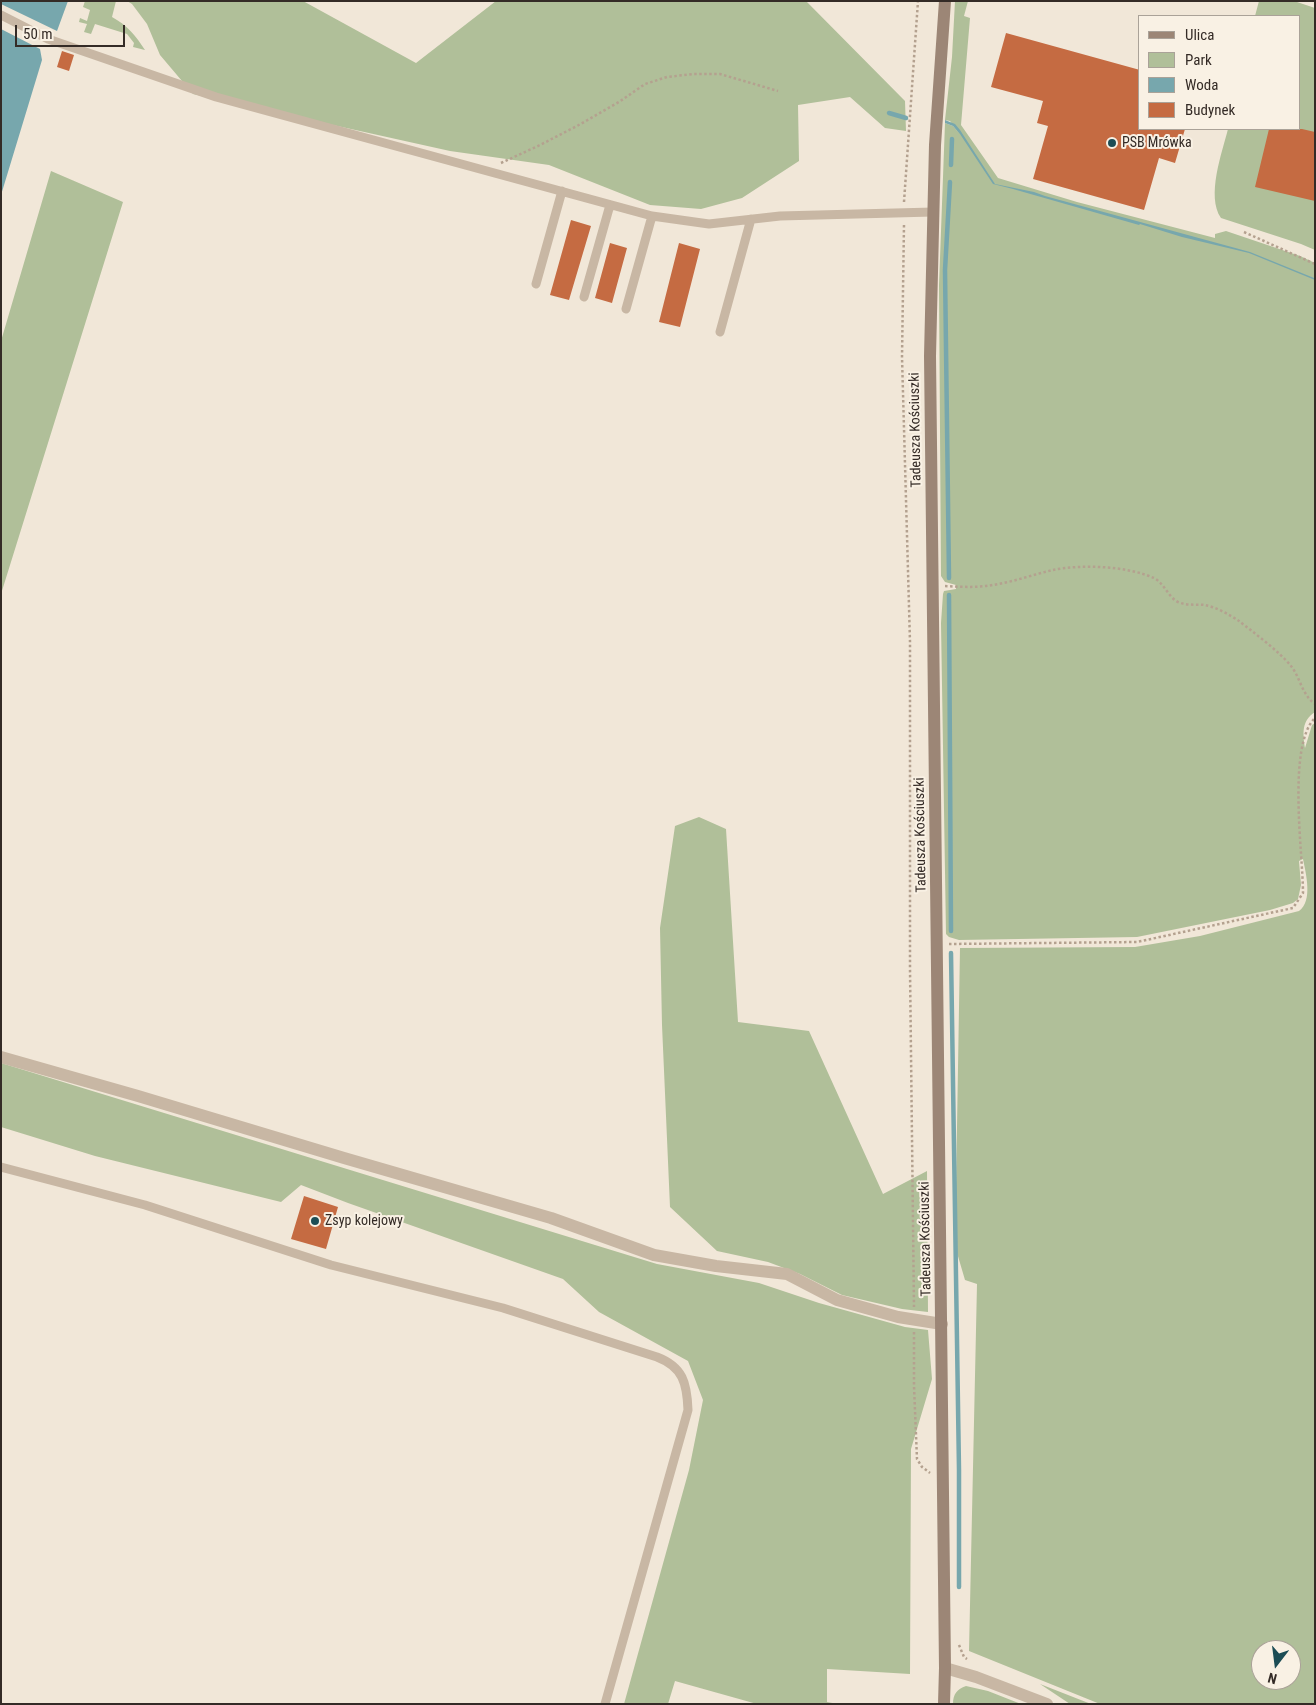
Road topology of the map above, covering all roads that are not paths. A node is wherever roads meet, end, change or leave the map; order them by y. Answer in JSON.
{"nodes":[{"id":1,"x":944,"y":1,"type":"edge"},
{"id":2,"x":1,"y":15,"type":"edge"},
{"id":3,"x":562,"y":191,"type":"junction"},
{"id":4,"x":610,"y":205,"type":"junction"},
{"id":5,"x":933,"y":212,"type":"junction"},
{"id":6,"x":652,"y":216,"type":"junction"},
{"id":7,"x":751,"y":219,"type":"junction"},
{"id":8,"x":536,"y":284,"type":"dead end"},
{"id":9,"x":584,"y":297,"type":"dead end"},
{"id":10,"x":626,"y":309,"type":"dead end"},
{"id":11,"x":720,"y":332,"type":"dead end"},
{"id":12,"x":1,"y":1057,"type":"edge"},
{"id":13,"x":1,"y":1168,"type":"edge"},
{"id":14,"x":942,"y":1324,"type":"junction"},
{"id":15,"x":945,"y":1668,"type":"junction"},
{"id":16,"x":605,"y":1704,"type":"edge"},
{"id":17,"x":944,"y":1704,"type":"edge"},
{"id":18,"x":1047,"y":1704,"type":"edge"}],
"edges":[{"from":1,"to":5,"type":"main road","name":"Tadeusza Kościuszki"},
{"from":2,"to":3,"type":"lane"},
{"from":3,"to":4,"type":"lane"},
{"from":3,"to":8,"type":"lane"},
{"from":4,"to":6,"type":"lane"},
{"from":4,"to":9,"type":"lane"},
{"from":5,"to":7,"type":"lane"},
{"from":5,"to":14,"type":"main road","name":"Tadeusza Kościuszki"},
{"from":6,"to":7,"type":"lane"},
{"from":6,"to":10,"type":"lane"},
{"from":7,"to":11,"type":"lane"},
{"from":12,"to":14,"type":"street"},
{"from":13,"to":16,"type":"lane"},
{"from":14,"to":15,"type":"main road","name":"Tadeusza Kościuszki"},
{"from":15,"to":17,"type":"main road","name":"Tadeusza Kościuszki"},
{"from":15,"to":18,"type":"street"}]}
